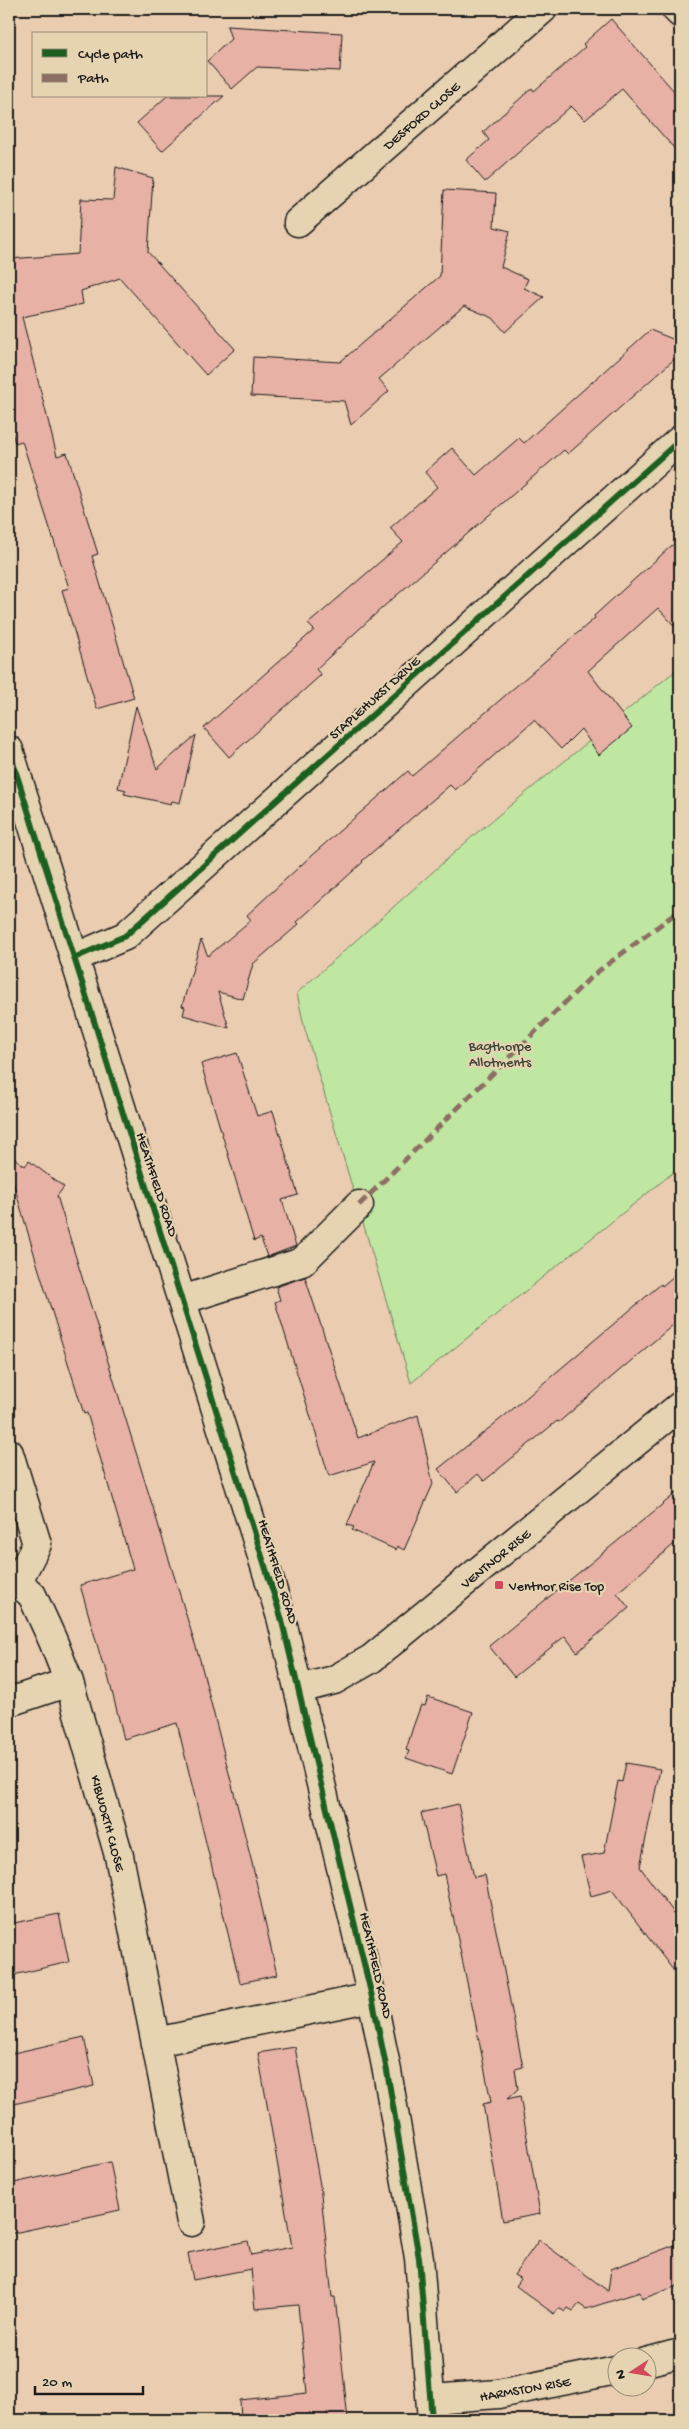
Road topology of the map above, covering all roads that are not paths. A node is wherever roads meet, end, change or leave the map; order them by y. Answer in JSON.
{"nodes":[{"id":1,"x":544,"y":9,"type":"edge"},
{"id":2,"x":676,"y":9,"type":"edge"},
{"id":3,"x":680,"y":13,"type":"edge"},
{"id":4,"x":298,"y":222,"type":"dead end"},
{"id":5,"x":680,"y":440,"type":"edge"},
{"id":6,"x":9,"y":750,"type":"edge"},
{"id":7,"x":74,"y":958,"type":"junction"},
{"id":8,"x":358,"y":1205,"type":"dead end"},
{"id":9,"x":182,"y":1300,"type":"junction"},
{"id":10,"x":680,"y":1406,"type":"edge"},
{"id":11,"x":9,"y":1453,"type":"edge"},
{"id":12,"x":13,"y":1578,"type":"edge"},
{"id":13,"x":69,"y":1682,"type":"junction"},
{"id":14,"x":299,"y":1689,"type":"junction"},
{"id":15,"x":9,"y":1702,"type":"edge"},
{"id":16,"x":372,"y":1997,"type":"junction"},
{"id":17,"x":156,"y":2042,"type":"junction"},
{"id":18,"x":191,"y":2222,"type":"dead end"},
{"id":19,"x":680,"y":2353,"type":"edge"},
{"id":20,"x":656,"y":2359,"type":"edge"},
{"id":21,"x":606,"y":2372,"type":"edge"},
{"id":22,"x":432,"y":2409,"type":"edge"}],
"edges":[{"from":1,"to":4,"type":"street","name":"DESFORD CLOSE"},
{"from":2,"to":3,"type":"street"},
{"from":5,"to":7,"type":"street","name":"STAPLEHURST DRIVE"},
{"from":6,"to":7,"type":"street","name":"HEATHFIELD ROAD"},
{"from":7,"to":9,"type":"street","name":"HEATHFIELD ROAD"},
{"from":8,"to":9,"type":"street"},
{"from":9,"to":14,"type":"street","name":"HEATHFIELD ROAD"},
{"from":10,"to":14,"type":"street","name":"VENTNOR RISE"},
{"from":11,"to":12,"type":"street"},
{"from":12,"to":13,"type":"street","name":"KIBWORTH CLOSE"},
{"from":13,"to":15,"type":"street"},
{"from":13,"to":17,"type":"street","name":"KIBWORTH CLOSE"},
{"from":14,"to":16,"type":"street","name":"HEATHFIELD ROAD"},
{"from":16,"to":17,"type":"street"},
{"from":16,"to":22,"type":"street","name":"HEATHFIELD ROAD"},
{"from":17,"to":18,"type":"street","name":"KIBWORTH CLOSE"},
{"from":19,"to":20,"type":"street"},
{"from":21,"to":22,"type":"street","name":"HARMSTON RISE"}]}
